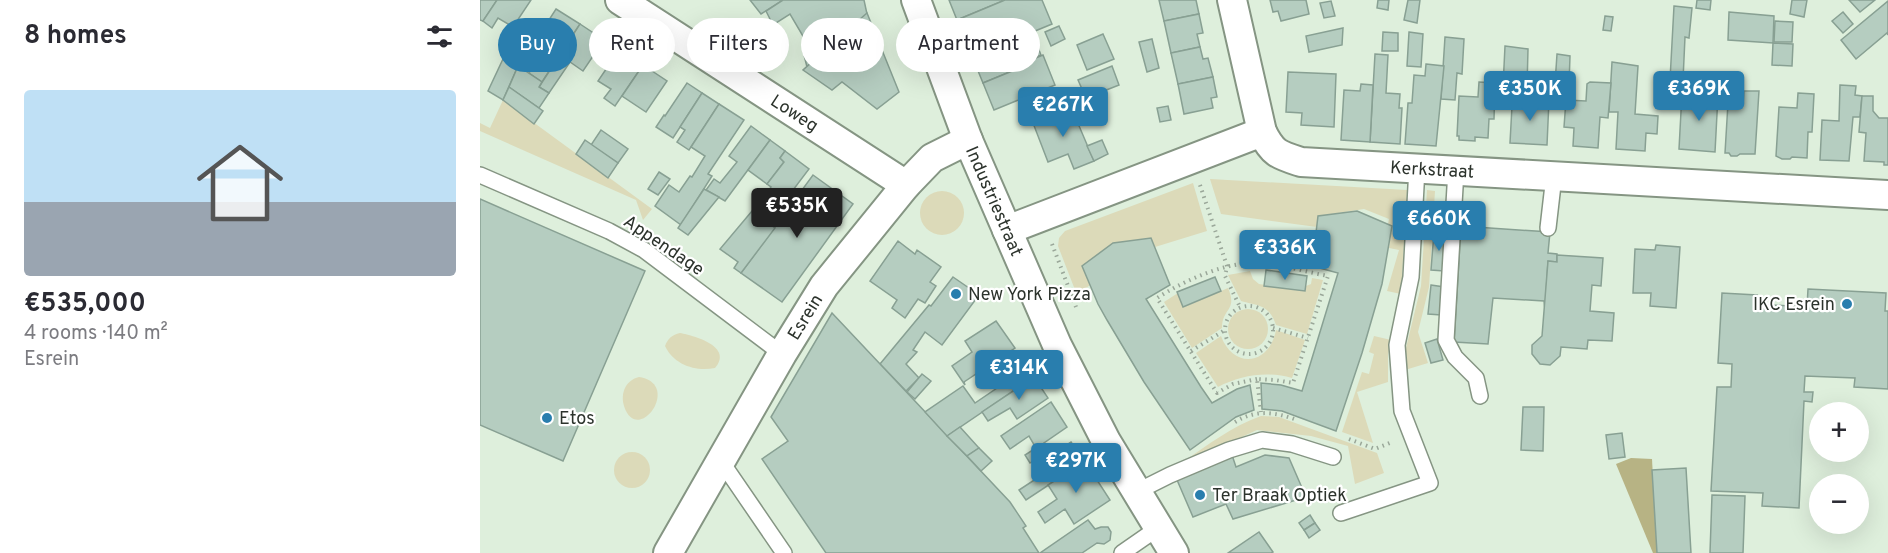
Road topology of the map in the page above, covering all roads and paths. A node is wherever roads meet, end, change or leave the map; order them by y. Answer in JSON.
{"nodes":[{"id":1,"x":620,"y":0,"type":"edge"},
{"id":2,"x":916,"y":0,"type":"edge"},
{"id":3,"x":1232,"y":0,"type":"edge"},
{"id":4,"x":1262,"y":132,"type":"junction"},
{"id":5,"x":968,"y":140,"type":"junction"},
{"id":6,"x":1192,"y":158,"type":"junction"},
{"id":7,"x":1418,"y":168,"type":"junction"},
{"id":8,"x":1456,"y":170,"type":"junction"},
{"id":9,"x":480,"y":175,"type":"edge"},
{"id":10,"x":1554,"y":176,"type":"junction"},
{"id":11,"x":906,"y":185,"type":"junction"},
{"id":12,"x":1888,"y":195,"type":"edge"},
{"id":13,"x":1548,"y":228,"type":"dead end"},
{"id":14,"x":1007,"y":230,"type":"junction"},
{"id":15,"x":1049,"y":237,"type":"dead end"},
{"id":16,"x":1227,"y":266,"type":"junction"},
{"id":17,"x":1240,"y":307,"type":"junction"},
{"id":18,"x":1079,"y":315,"type":"dead end"},
{"id":19,"x":1273,"y":328,"type":"junction"},
{"id":20,"x":1225,"y":330,"type":"junction"},
{"id":21,"x":1308,"y":338,"type":"junction"},
{"id":22,"x":1191,"y":351,"type":"junction"},
{"id":23,"x":782,"y":354,"type":"junction"},
{"id":24,"x":1257,"y":379,"type":"junction"},
{"id":25,"x":1480,"y":396,"type":"dead end"},
{"id":26,"x":1261,"y":412,"type":"junction"},
{"id":27,"x":1300,"y":421,"type":"dead end"},
{"id":28,"x":1232,"y":424,"type":"dead end"},
{"id":29,"x":1411,"y":435,"type":"junction"},
{"id":30,"x":1343,"y":437,"type":"dead end"},
{"id":31,"x":1333,"y":457,"type":"dead end"},
{"id":32,"x":721,"y":461,"type":"junction"},
{"id":33,"x":1136,"y":492,"type":"junction"},
{"id":34,"x":1341,"y":513,"type":"dead end"},
{"id":35,"x":1158,"y":528,"type":"junction"},
{"id":36,"x":668,"y":553,"type":"edge"},
{"id":37,"x":784,"y":553,"type":"edge"},
{"id":38,"x":1122,"y":553,"type":"edge"},
{"id":39,"x":1174,"y":553,"type":"edge"}],
"edges":[{"from":1,"to":11,"type":"street","name":"Loweg"},
{"from":2,"to":5,"type":"street","name":"Industriestraat"},
{"from":3,"to":4,"type":"street"},
{"from":4,"to":6,"type":"street"},
{"from":4,"to":7,"type":"street","name":"Kerkstraat"},
{"from":5,"to":11,"type":"street"},
{"from":5,"to":14,"type":"street","name":"Industriestraat"},
{"from":6,"to":14,"type":"street"},
{"from":6,"to":16,"type":"path"},
{"from":7,"to":8,"type":"street","name":"Kerkstraat"},
{"from":7,"to":29,"type":"lane"},
{"from":8,"to":10,"type":"street","name":"Kerkstraat"},
{"from":8,"to":25,"type":"lane"},
{"from":9,"to":23,"type":"lane","name":"Appendage"},
{"from":10,"to":12,"type":"street","name":"Kerkstraat"},
{"from":10,"to":13,"type":"lane"},
{"from":11,"to":23,"type":"street","name":"Esrein"},
{"from":14,"to":33,"type":"street","name":"Industriestraat"},
{"from":15,"to":18,"type":"path"},
{"from":16,"to":17,"type":"path"},
{"from":16,"to":21,"type":"path"},
{"from":16,"to":22,"type":"path"},
{"from":17,"to":19,"type":"path"},
{"from":17,"to":20,"type":"path"},
{"from":19,"to":20,"type":"path"},
{"from":19,"to":21,"type":"path"},
{"from":20,"to":22,"type":"path"},
{"from":21,"to":24,"type":"path"},
{"from":22,"to":24,"type":"path"},
{"from":23,"to":32,"type":"street","name":"Esrein"},
{"from":24,"to":26,"type":"path"},
{"from":26,"to":27,"type":"path"},
{"from":26,"to":28,"type":"path"},
{"from":29,"to":30,"type":"path"},
{"from":29,"to":34,"type":"lane"},
{"from":31,"to":33,"type":"lane"},
{"from":32,"to":36,"type":"street","name":"Esrein"},
{"from":32,"to":37,"type":"lane"},
{"from":33,"to":35,"type":"street","name":"Industriestraat"},
{"from":35,"to":38,"type":"lane"},
{"from":35,"to":39,"type":"street","name":"Industriestraat"}]}
